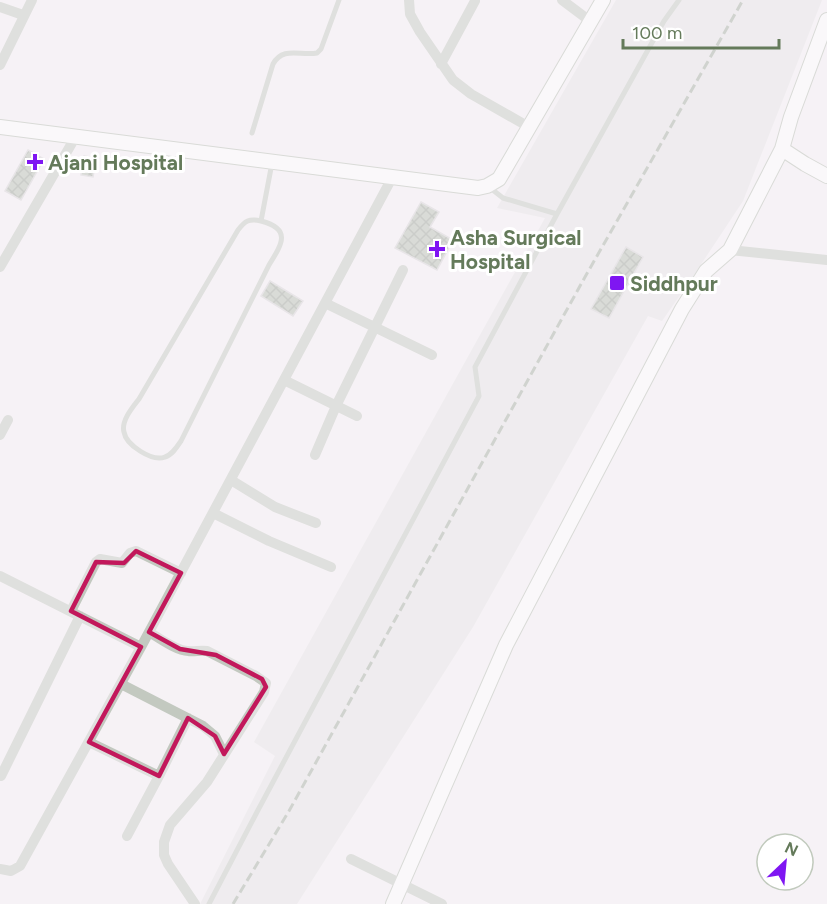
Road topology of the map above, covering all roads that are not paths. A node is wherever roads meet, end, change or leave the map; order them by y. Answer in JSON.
{"nodes":[{"id":1,"x":32,"y":0,"type":"edge"},
{"id":2,"x":339,"y":0,"type":"edge"},
{"id":3,"x":409,"y":0,"type":"edge"},
{"id":4,"x":562,"y":0,"type":"edge"},
{"id":5,"x":603,"y":0,"type":"edge"},
{"id":6,"x":679,"y":0,"type":"edge"},
{"id":7,"x":474,"y":2,"type":"dead end"},
{"id":8,"x":0,"y":7,"type":"edge"},
{"id":9,"x":23,"y":15,"type":"junction"},
{"id":10,"x":827,"y":20,"type":"edge"},
{"id":11,"x":590,"y":21,"type":"junction"},
{"id":12,"x":441,"y":64,"type":"junction"},
{"id":13,"x":0,"y":65,"type":"edge"},
{"id":14,"x":0,"y":127,"type":"edge"},
{"id":15,"x":529,"y":127,"type":"junction"},
{"id":16,"x":252,"y":133,"type":"dead end"},
{"id":17,"x":76,"y":136,"type":"junction"},
{"id":18,"x":782,"y":149,"type":"junction"},
{"id":19,"x":273,"y":161,"type":"junction"},
{"id":20,"x":393,"y":176,"type":"junction"},
{"id":21,"x":827,"y":176,"type":"edge"},
{"id":22,"x":487,"y":186,"type":"junction"},
{"id":23,"x":557,"y":214,"type":"junction"},
{"id":24,"x":261,"y":221,"type":"junction"},
{"id":25,"x":730,"y":250,"type":"junction"},
{"id":26,"x":827,"y":260,"type":"edge"},
{"id":27,"x":0,"y":267,"type":"edge"},
{"id":28,"x":403,"y":270,"type":"dead end"},
{"id":29,"x":325,"y":303,"type":"junction"},
{"id":30,"x":374,"y":327,"type":"junction"},
{"id":31,"x":432,"y":355,"type":"dead end"},
{"id":32,"x":284,"y":380,"type":"junction"},
{"id":33,"x":336,"y":406,"type":"junction"},
{"id":34,"x":357,"y":416,"type":"dead end"},
{"id":35,"x":8,"y":420,"type":"dead end"},
{"id":36,"x":0,"y":435,"type":"edge"},
{"id":37,"x":315,"y":455,"type":"dead end"},
{"id":38,"x":231,"y":480,"type":"junction"},
{"id":39,"x":213,"y":513,"type":"junction"},
{"id":40,"x":316,"y":523,"type":"dead end"},
{"id":41,"x":331,"y":567,"type":"dead end"},
{"id":42,"x":181,"y":573,"type":"junction"},
{"id":43,"x":1,"y":579,"type":"edge"},
{"id":44,"x":75,"y":614,"type":"junction"},
{"id":45,"x":149,"y":632,"type":"junction"},
{"id":46,"x":141,"y":647,"type":"junction"},
{"id":47,"x":121,"y":684,"type":"junction"},
{"id":48,"x":188,"y":718,"type":"junction"},
{"id":49,"x":89,"y":742,"type":"junction"},
{"id":50,"x":224,"y":754,"type":"junction"},
{"id":51,"x":2,"y":776,"type":"dead end"},
{"id":52,"x":159,"y":776,"type":"junction"},
{"id":53,"x":128,"y":836,"type":"dead end"},
{"id":54,"x":351,"y":859,"type":"dead end"},
{"id":55,"x":0,"y":869,"type":"edge"},
{"id":56,"x":402,"y":884,"type":"junction"},
{"id":57,"x":195,"y":904,"type":"edge"},
{"id":58,"x":209,"y":904,"type":"edge"},
{"id":59,"x":393,"y":904,"type":"edge"},
{"id":60,"x":442,"y":904,"type":"edge"}],
"edges":[{"from":1,"to":9,"type":"street"},
{"from":2,"to":16,"type":"lane"},
{"from":3,"to":12,"type":"street"},
{"from":4,"to":11,"type":"street"},
{"from":5,"to":11,"type":"street"},
{"from":6,"to":23,"type":"lane"},
{"from":7,"to":12,"type":"street"},
{"from":8,"to":9,"type":"street"},
{"from":9,"to":13,"type":"street"},
{"from":10,"to":18,"type":"street"},
{"from":11,"to":15,"type":"street"},
{"from":12,"to":15,"type":"street"},
{"from":14,"to":17,"type":"street"},
{"from":15,"to":22,"type":"street"},
{"from":17,"to":19,"type":"street"},
{"from":17,"to":27,"type":"street"},
{"from":18,"to":21,"type":"street"},
{"from":18,"to":25,"type":"street"},
{"from":19,"to":20,"type":"street"},
{"from":19,"to":24,"type":"lane"},
{"from":20,"to":22,"type":"street"},
{"from":20,"to":29,"type":"street"},
{"from":22,"to":23,"type":"lane"},
{"from":23,"to":58,"type":"lane"},
{"from":24,"to":24,"type":"lane"},
{"from":25,"to":26,"type":"street"},
{"from":25,"to":56,"type":"street"},
{"from":28,"to":30,"type":"street"},
{"from":29,"to":30,"type":"street"},
{"from":29,"to":32,"type":"street"},
{"from":30,"to":31,"type":"street"},
{"from":30,"to":33,"type":"street"},
{"from":32,"to":33,"type":"street"},
{"from":32,"to":38,"type":"street"},
{"from":33,"to":34,"type":"street"},
{"from":33,"to":37,"type":"street"},
{"from":35,"to":36,"type":"street"},
{"from":38,"to":39,"type":"street"},
{"from":38,"to":40,"type":"street"},
{"from":39,"to":41,"type":"street"},
{"from":39,"to":42,"type":"street"},
{"from":42,"to":44,"type":"street"},
{"from":42,"to":45,"type":"street"},
{"from":43,"to":44,"type":"street"},
{"from":44,"to":46,"type":"street"},
{"from":44,"to":51,"type":"street"},
{"from":45,"to":46,"type":"street"},
{"from":45,"to":50,"type":"street"},
{"from":46,"to":47,"type":"street"},
{"from":47,"to":48,"type":"street"},
{"from":47,"to":49,"type":"street"},
{"from":48,"to":50,"type":"street"},
{"from":48,"to":52,"type":"street"},
{"from":49,"to":52,"type":"street"},
{"from":49,"to":55,"type":"street"},
{"from":50,"to":57,"type":"street"},
{"from":52,"to":53,"type":"street"},
{"from":54,"to":56,"type":"street"},
{"from":56,"to":59,"type":"street"},
{"from":56,"to":60,"type":"street"}]}
